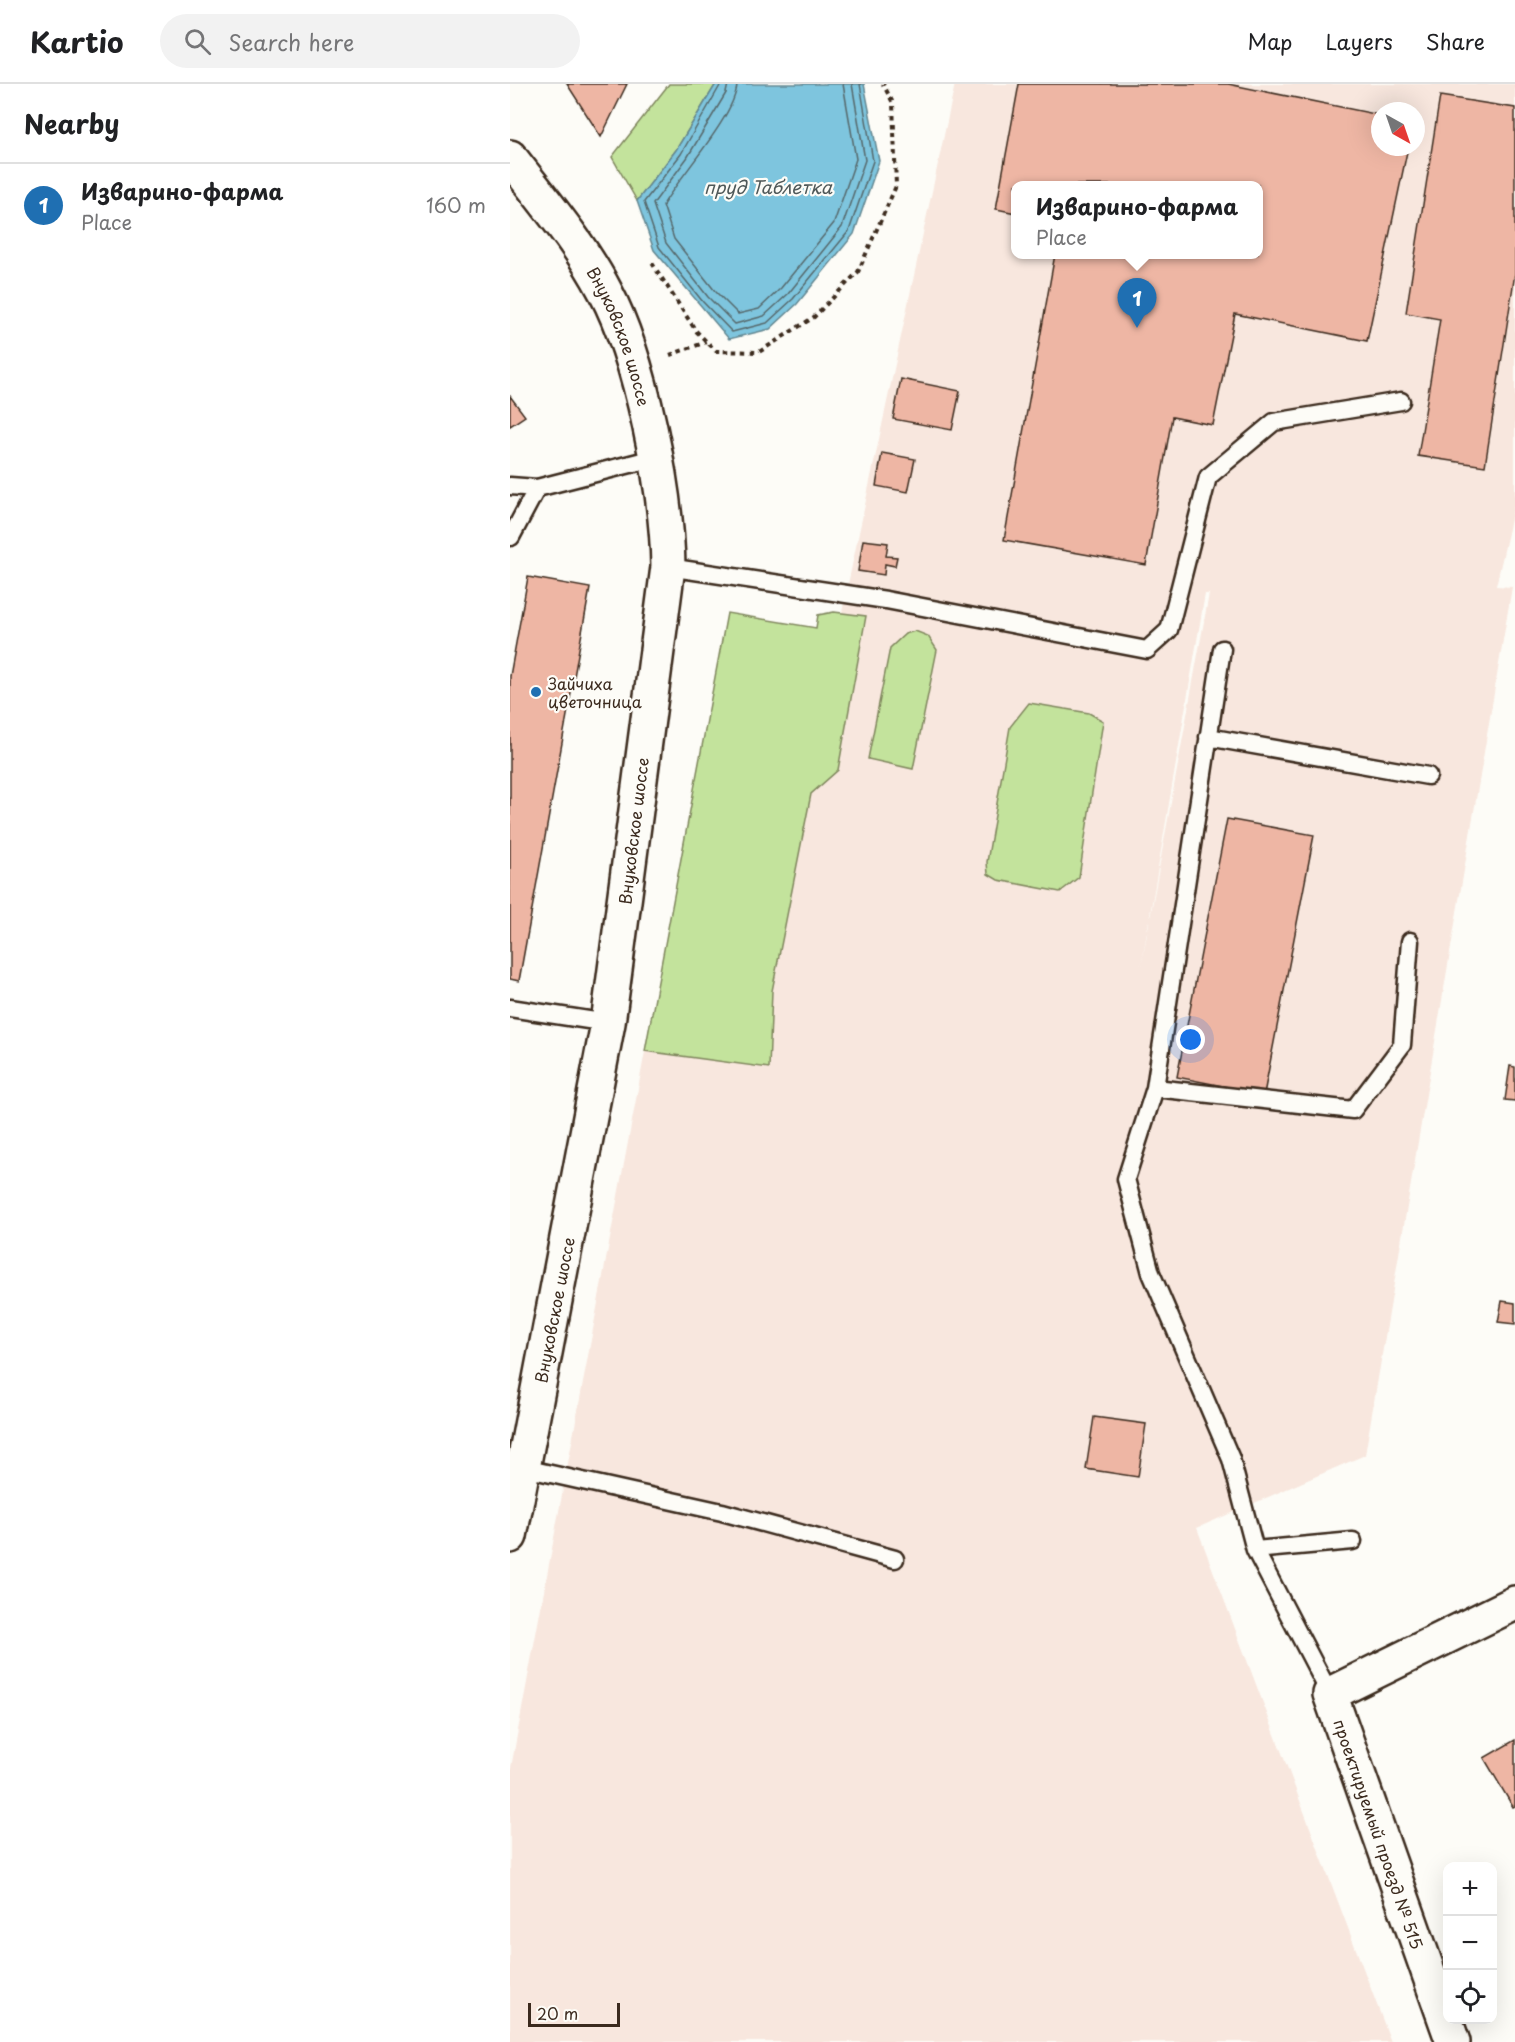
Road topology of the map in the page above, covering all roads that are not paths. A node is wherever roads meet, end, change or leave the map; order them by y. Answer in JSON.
{"nodes":[{"id":1,"x":510,"y":157,"type":"edge"},
{"id":2,"x":1401,"y":402,"type":"dead end"},
{"id":3,"x":654,"y":458,"type":"junction"},
{"id":4,"x":510,"y":486,"type":"edge"},
{"id":5,"x":537,"y":488,"type":"junction"},
{"id":6,"x":510,"y":538,"type":"edge"},
{"id":7,"x":668,"y":567,"type":"junction"},
{"id":8,"x":1222,"y":649,"type":"dead end"},
{"id":9,"x":1208,"y":737,"type":"junction"},
{"id":10,"x":1428,"y":776,"type":"dead end"},
{"id":11,"x":1410,"y":941,"type":"dead end"},
{"id":12,"x":510,"y":1008,"type":"edge"},
{"id":13,"x":608,"y":1023,"type":"junction"},
{"id":14,"x":1155,"y":1088,"type":"junction"},
{"id":15,"x":524,"y":1468,"type":"junction"},
{"id":16,"x":510,"y":1536,"type":"edge"},
{"id":17,"x":1353,"y":1540,"type":"dead end"},
{"id":18,"x":1255,"y":1550,"type":"junction"},
{"id":19,"x":895,"y":1560,"type":"dead end"},
{"id":20,"x":1515,"y":1603,"type":"edge"},
{"id":21,"x":1330,"y":1694,"type":"junction"},
{"id":22,"x":1453,"y":2042,"type":"edge"}],
"edges":[{"from":1,"to":3,"type":"street","name":"Внуковское шоссе"},
{"from":2,"to":7,"type":"lane"},
{"from":3,"to":5,"type":"lane"},
{"from":3,"to":7,"type":"street","name":"Внуковское шоссе"},
{"from":4,"to":5,"type":"lane"},
{"from":5,"to":6,"type":"lane"},
{"from":7,"to":13,"type":"street","name":"Внуковское шоссе"},
{"from":8,"to":9,"type":"lane"},
{"from":9,"to":10,"type":"lane"},
{"from":9,"to":14,"type":"lane"},
{"from":11,"to":14,"type":"lane"},
{"from":12,"to":13,"type":"lane"},
{"from":13,"to":15,"type":"street","name":"Внуковское шоссе"},
{"from":14,"to":18,"type":"lane"},
{"from":15,"to":16,"type":"street","name":"Внуковское шоссе"},
{"from":15,"to":19,"type":"lane"},
{"from":17,"to":18,"type":"lane"},
{"from":18,"to":21,"type":"lane"},
{"from":20,"to":21,"type":"street"},
{"from":21,"to":22,"type":"street","name":"проектируемый проезд № 515"}]}
